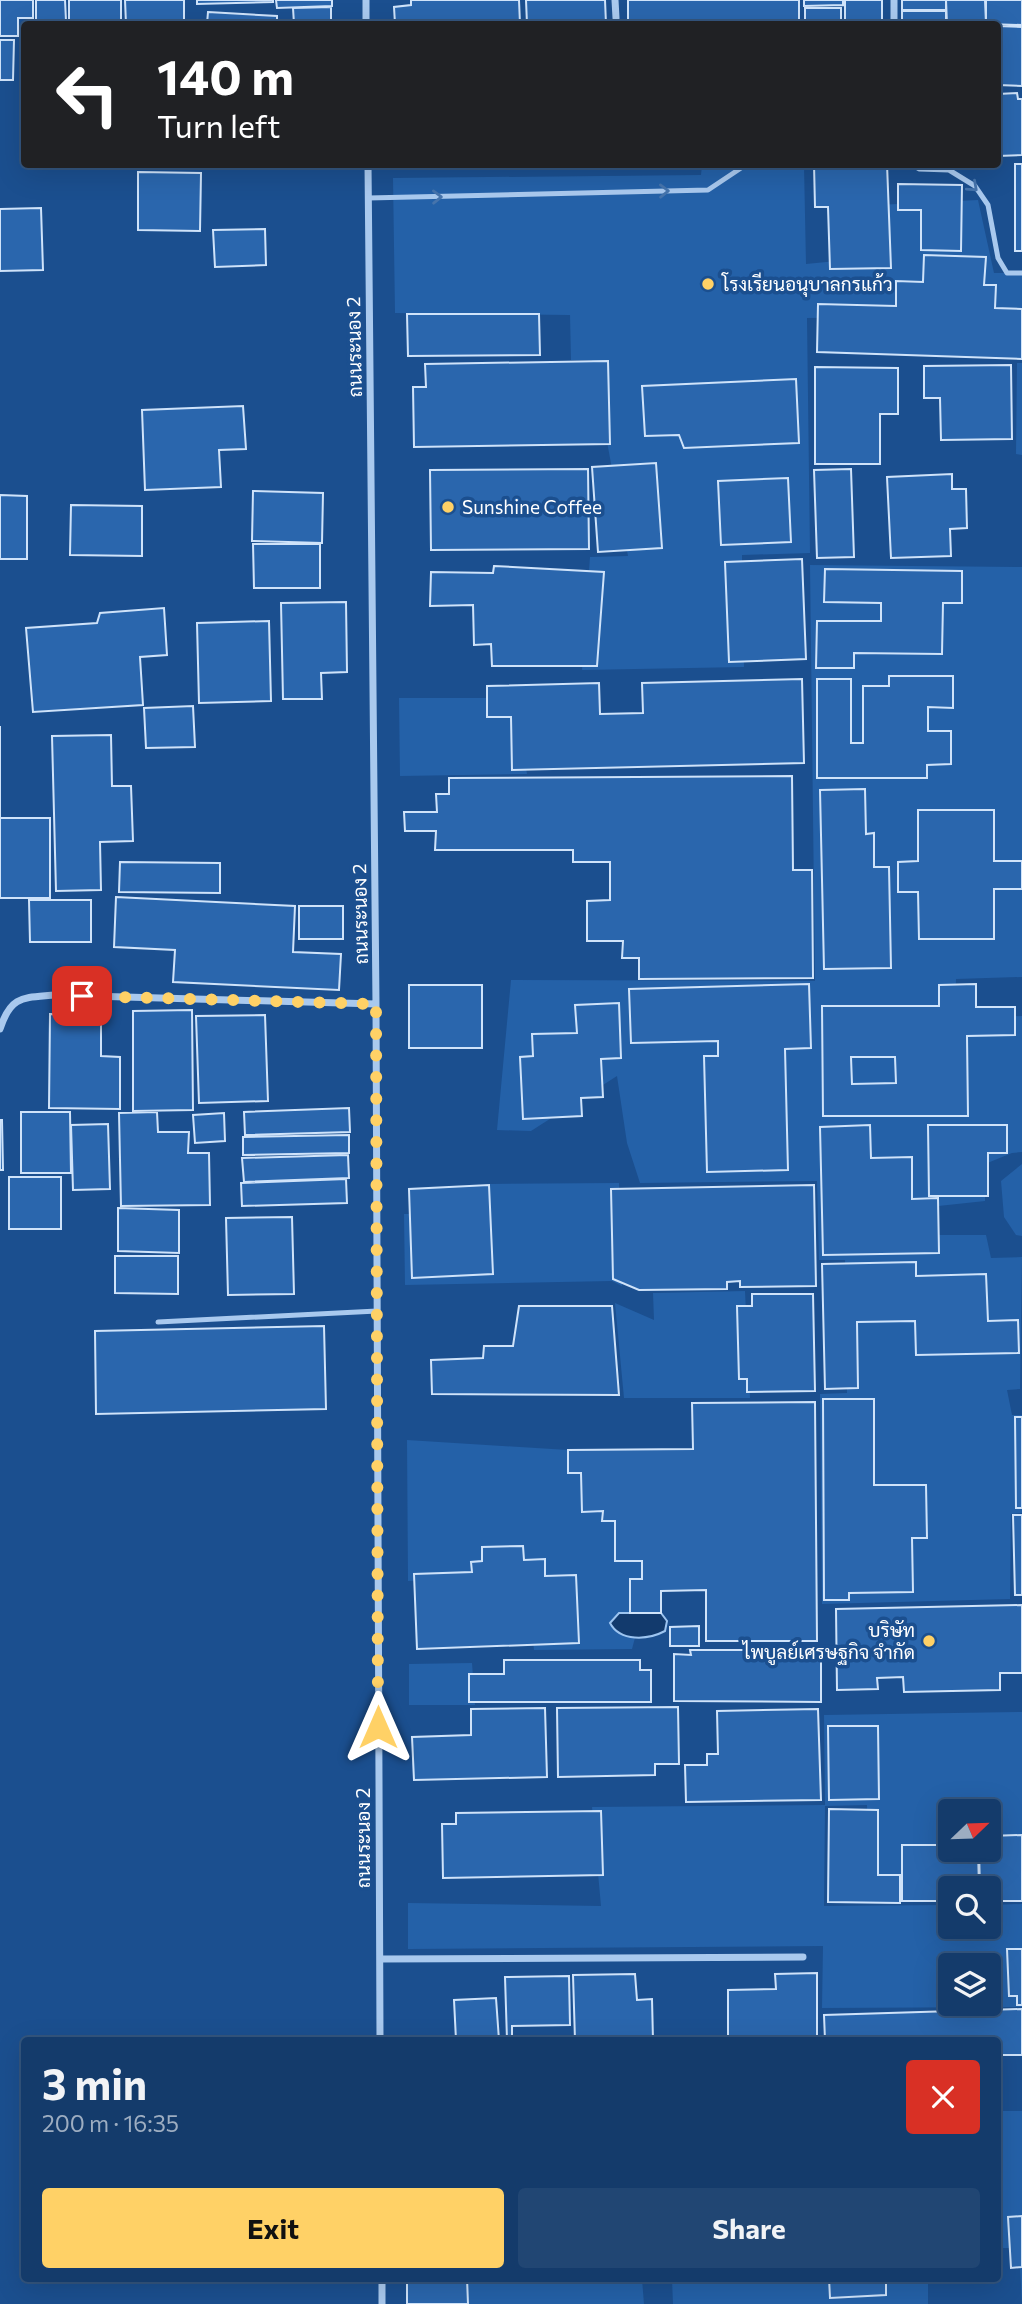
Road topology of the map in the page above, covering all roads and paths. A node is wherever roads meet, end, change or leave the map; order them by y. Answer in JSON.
{"nodes":[{"id":1,"x":366,"y":0,"type":"edge"},
{"id":2,"x":615,"y":0,"type":"edge"},
{"id":3,"x":894,"y":0,"type":"edge"},
{"id":4,"x":616,"y":18,"type":"dead end"},
{"id":5,"x":366,"y":21,"type":"edge"},
{"id":6,"x":894,"y":21,"type":"edge"},
{"id":7,"x":368,"y":168,"type":"edge"},
{"id":8,"x":741,"y":168,"type":"edge"},
{"id":9,"x":917,"y":168,"type":"edge"},
{"id":10,"x":368,"y":198,"type":"junction"},
{"id":11,"x":1022,"y":273,"type":"edge"},
{"id":12,"x":376,"y":1004,"type":"junction"},
{"id":13,"x":0,"y":1029,"type":"edge"},
{"id":14,"x":377,"y":1311,"type":"junction"},
{"id":15,"x":158,"y":1322,"type":"dead end"},
{"id":16,"x":803,"y":1957,"type":"dead end"},
{"id":17,"x":380,"y":1959,"type":"junction"},
{"id":18,"x":380,"y":2037,"type":"edge"},
{"id":19,"x":382,"y":2282,"type":"edge"},
{"id":20,"x":382,"y":2304,"type":"edge"}],
"edges":[{"from":1,"to":5,"type":"street"},
{"from":2,"to":4,"type":"street"},
{"from":3,"to":6,"type":"street"},
{"from":7,"to":10,"type":"street","name":"ถนนระนอง 2"},
{"from":10,"to":8,"type":"lane","one_way":true},
{"from":9,"to":11,"type":"lane","one_way":true},
{"from":10,"to":12,"type":"street","name":"ถนนระนอง 2"},
{"from":12,"to":13,"type":"street"},
{"from":12,"to":14,"type":"street","name":"ถนนระนอง 2"},
{"from":14,"to":15,"type":"lane"},
{"from":14,"to":17,"type":"street","name":"ถนนระนอง 2"},
{"from":16,"to":17,"type":"street"},
{"from":17,"to":18,"type":"street","name":"ถนนระนอง 2"},
{"from":19,"to":20,"type":"street"}]}
